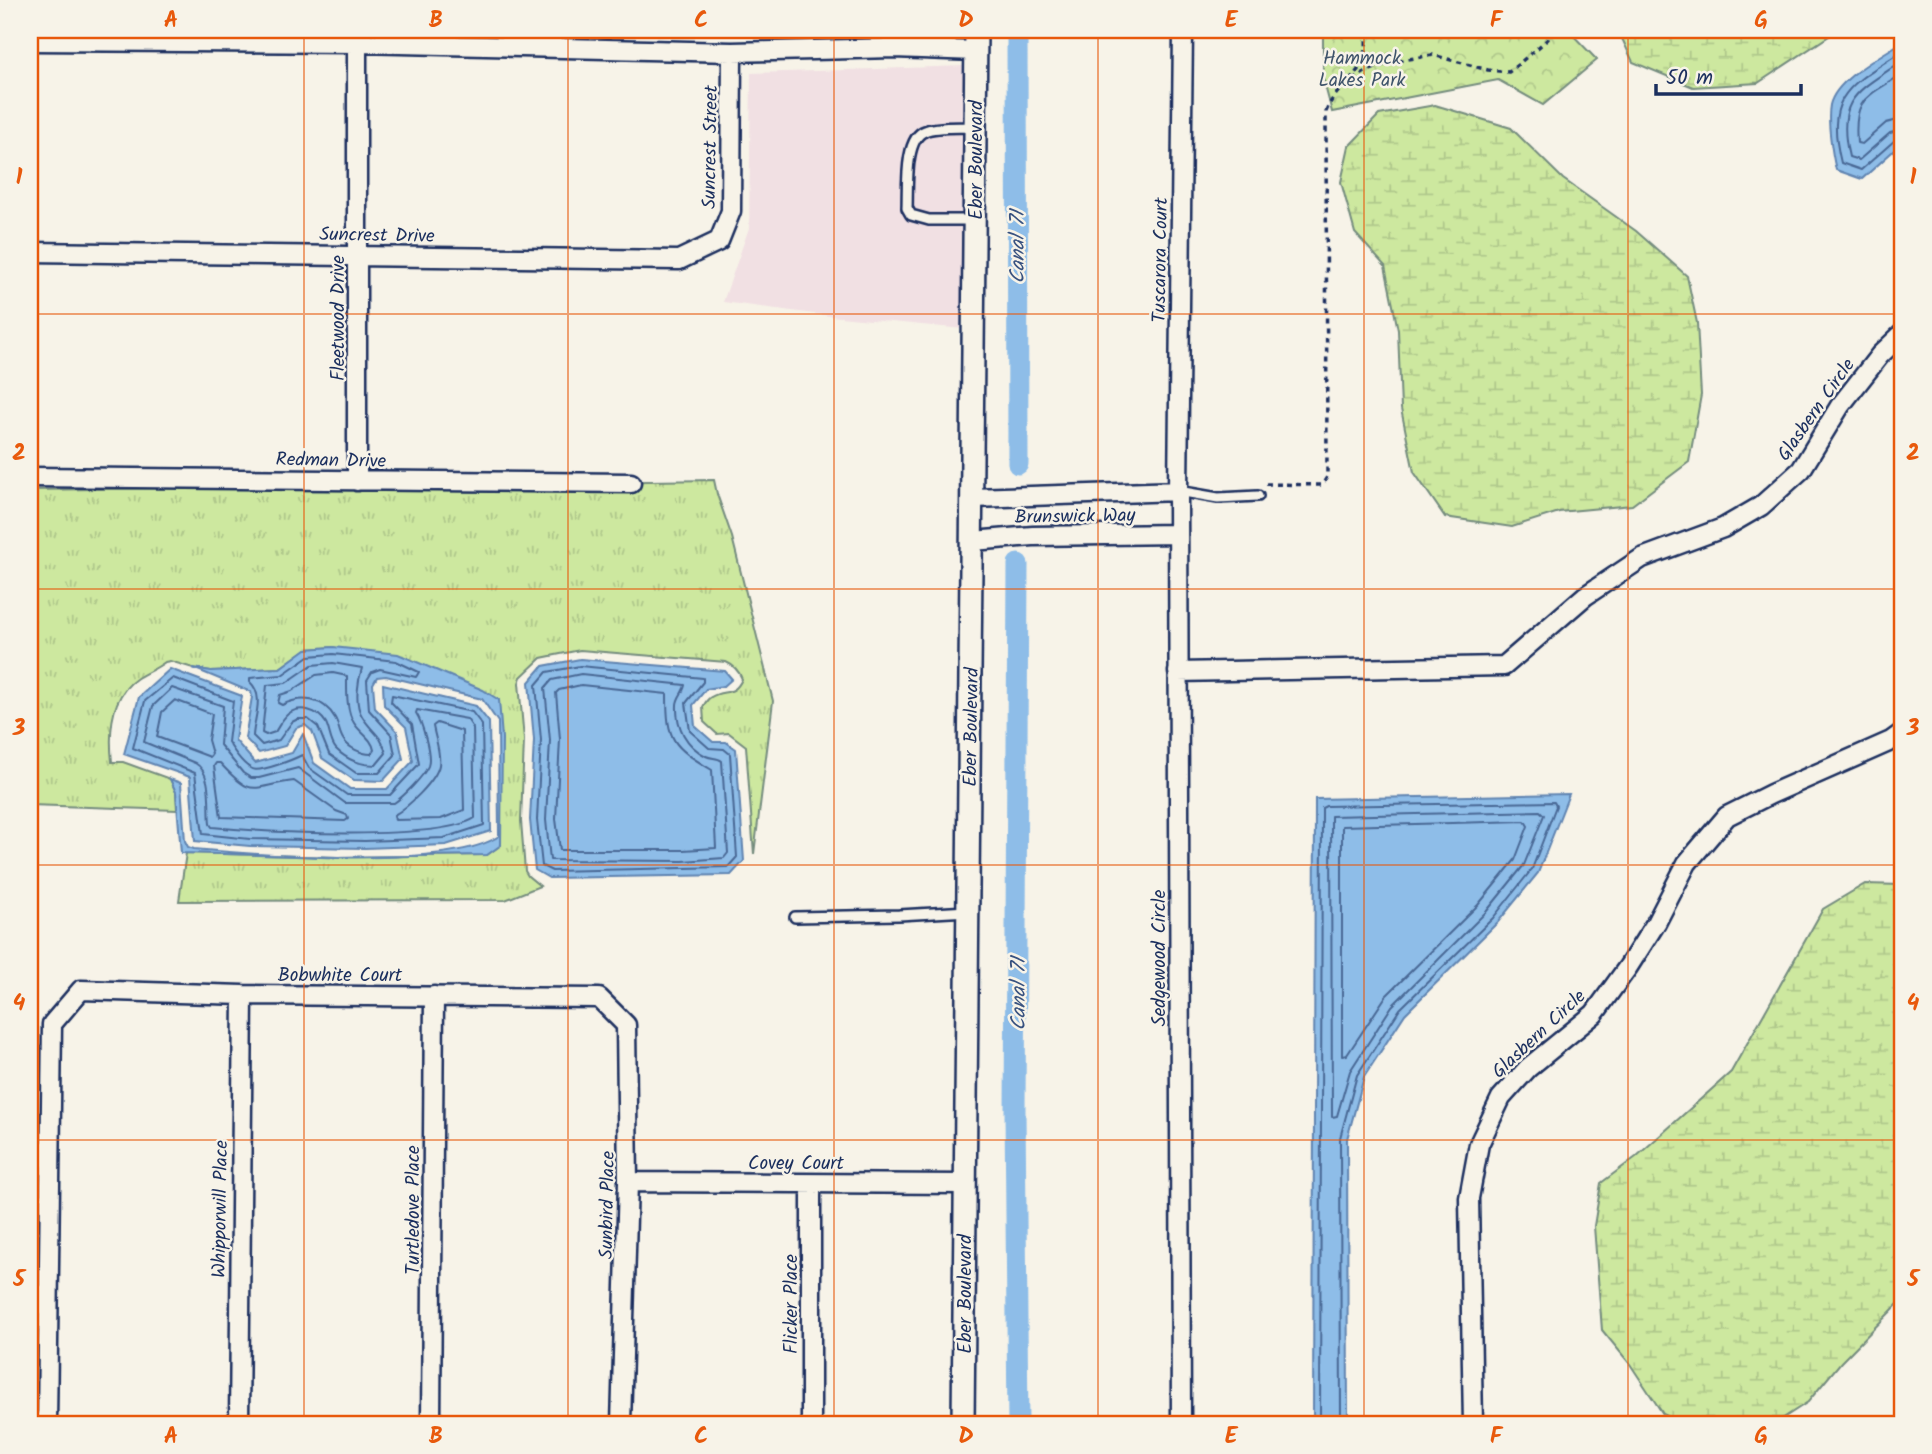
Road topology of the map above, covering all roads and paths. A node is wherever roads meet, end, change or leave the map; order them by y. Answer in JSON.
{"nodes":[{"id":1,"x":1183,"y":30,"type":"edge"},
{"id":2,"x":1364,"y":30,"type":"edge"},
{"id":3,"x":1550,"y":30,"type":"edge"},
{"id":4,"x":357,"y":36,"type":"edge"},
{"id":5,"x":894,"y":39,"type":"edge"},
{"id":6,"x":976,"y":40,"type":"edge"},
{"id":7,"x":30,"y":41,"type":"edge"},
{"id":8,"x":732,"y":52,"type":"junction"},
{"id":9,"x":1349,"y":83,"type":"junction"},
{"id":10,"x":976,"y":127,"type":"junction"},
{"id":11,"x":975,"y":220,"type":"junction"},
{"id":12,"x":719,"y":241,"type":"joint"},
{"id":13,"x":30,"y":251,"type":"edge"},
{"id":14,"x":359,"y":254,"type":"junction"},
{"id":15,"x":1902,"y":334,"type":"edge"},
{"id":16,"x":30,"y":477,"type":"edge"},
{"id":17,"x":357,"y":481,"type":"junction"},
{"id":18,"x":631,"y":483,"type":"dead end"},
{"id":19,"x":1260,"y":484,"type":"dead end"},
{"id":20,"x":1178,"y":491,"type":"junction"},
{"id":21,"x":1258,"y":496,"type":"dead end"},
{"id":22,"x":973,"y":498,"type":"junction"},
{"id":23,"x":1178,"y":534,"type":"junction"},
{"id":24,"x":973,"y":541,"type":"junction"},
{"id":25,"x":1178,"y":672,"type":"junction"},
{"id":26,"x":1902,"y":733,"type":"edge"},
{"id":27,"x":968,"y":911,"type":"junction"},
{"id":28,"x":795,"y":917,"type":"dead end"},
{"id":29,"x":243,"y":995,"type":"junction"},
{"id":30,"x":434,"y":996,"type":"junction"},
{"id":31,"x":599,"y":998,"type":"joint"},
{"id":32,"x":628,"y":1182,"type":"junction"},
{"id":33,"x":811,"y":1184,"type":"junction"},
{"id":34,"x":964,"y":1184,"type":"junction"},
{"id":35,"x":47,"y":1424,"type":"edge"},
{"id":36,"x":239,"y":1424,"type":"edge"},
{"id":37,"x":430,"y":1424,"type":"edge"},
{"id":38,"x":621,"y":1424,"type":"edge"},
{"id":39,"x":811,"y":1424,"type":"edge"},
{"id":40,"x":963,"y":1424,"type":"edge"},
{"id":41,"x":1181,"y":1424,"type":"edge"},
{"id":42,"x":1473,"y":1424,"type":"edge"}],
"edges":[{"from":1,"to":20,"type":"street","name":"Tuscarora Court"},
{"from":2,"to":9,"type":"path"},
{"from":3,"to":9,"type":"path"},
{"from":4,"to":7,"type":"street"},
{"from":4,"to":8,"type":"street"},
{"from":4,"to":14,"type":"street","name":"Fleetwood Drive"},
{"from":5,"to":6,"type":"street"},
{"from":5,"to":8,"type":"street"},
{"from":6,"to":10,"type":"street","name":"Eber Boulevard"},
{"from":8,"to":12,"type":"street","name":"Suncrest Street"},
{"from":9,"to":19,"type":"path"},
{"from":10,"to":11,"type":"street","name":"Eber Boulevard"},
{"from":10,"to":11,"type":"lane"},
{"from":11,"to":22,"type":"street","name":"Eber Boulevard"},
{"from":12,"to":14,"type":"street","name":"Suncrest Drive"},
{"from":13,"to":14,"type":"street","name":"Suncrest Drive"},
{"from":14,"to":17,"type":"street","name":"Fleetwood Drive"},
{"from":15,"to":25,"type":"street","name":"Glasbern Circle"},
{"from":16,"to":17,"type":"street","name":"Redman Drive"},
{"from":17,"to":18,"type":"street","name":"Redman Drive"},
{"from":20,"to":21,"type":"lane"},
{"from":20,"to":22,"type":"street","name":"Brunswick Way"},
{"from":20,"to":23,"type":"street","name":"Sedgewood Circle"},
{"from":22,"to":24,"type":"street","name":"Eber Boulevard"},
{"from":23,"to":24,"type":"street","name":"Brunswick Way"},
{"from":23,"to":25,"type":"street","name":"Sedgewood Circle"},
{"from":24,"to":27,"type":"street","name":"Eber Boulevard"},
{"from":25,"to":41,"type":"street","name":"Sedgewood Circle"},
{"from":26,"to":42,"type":"street","name":"Glasbern Circle"},
{"from":27,"to":28,"type":"lane"},
{"from":27,"to":34,"type":"street","name":"Eber Boulevard"},
{"from":29,"to":30,"type":"street","name":"Bobwhite Court"},
{"from":29,"to":35,"type":"street","name":"Bobwhite Court"},
{"from":29,"to":36,"type":"street","name":"Whipporwill Place"},
{"from":30,"to":31,"type":"street","name":"Bobwhite Court"},
{"from":30,"to":37,"type":"street","name":"Turtledove Place"},
{"from":31,"to":32,"type":"street","name":"Sunbird Place"},
{"from":32,"to":33,"type":"street","name":"Covey Court"},
{"from":32,"to":38,"type":"street","name":"Sunbird Place"},
{"from":33,"to":34,"type":"street","name":"Covey Court"},
{"from":33,"to":39,"type":"street","name":"Flicker Place"},
{"from":34,"to":40,"type":"street","name":"Eber Boulevard"}]}
